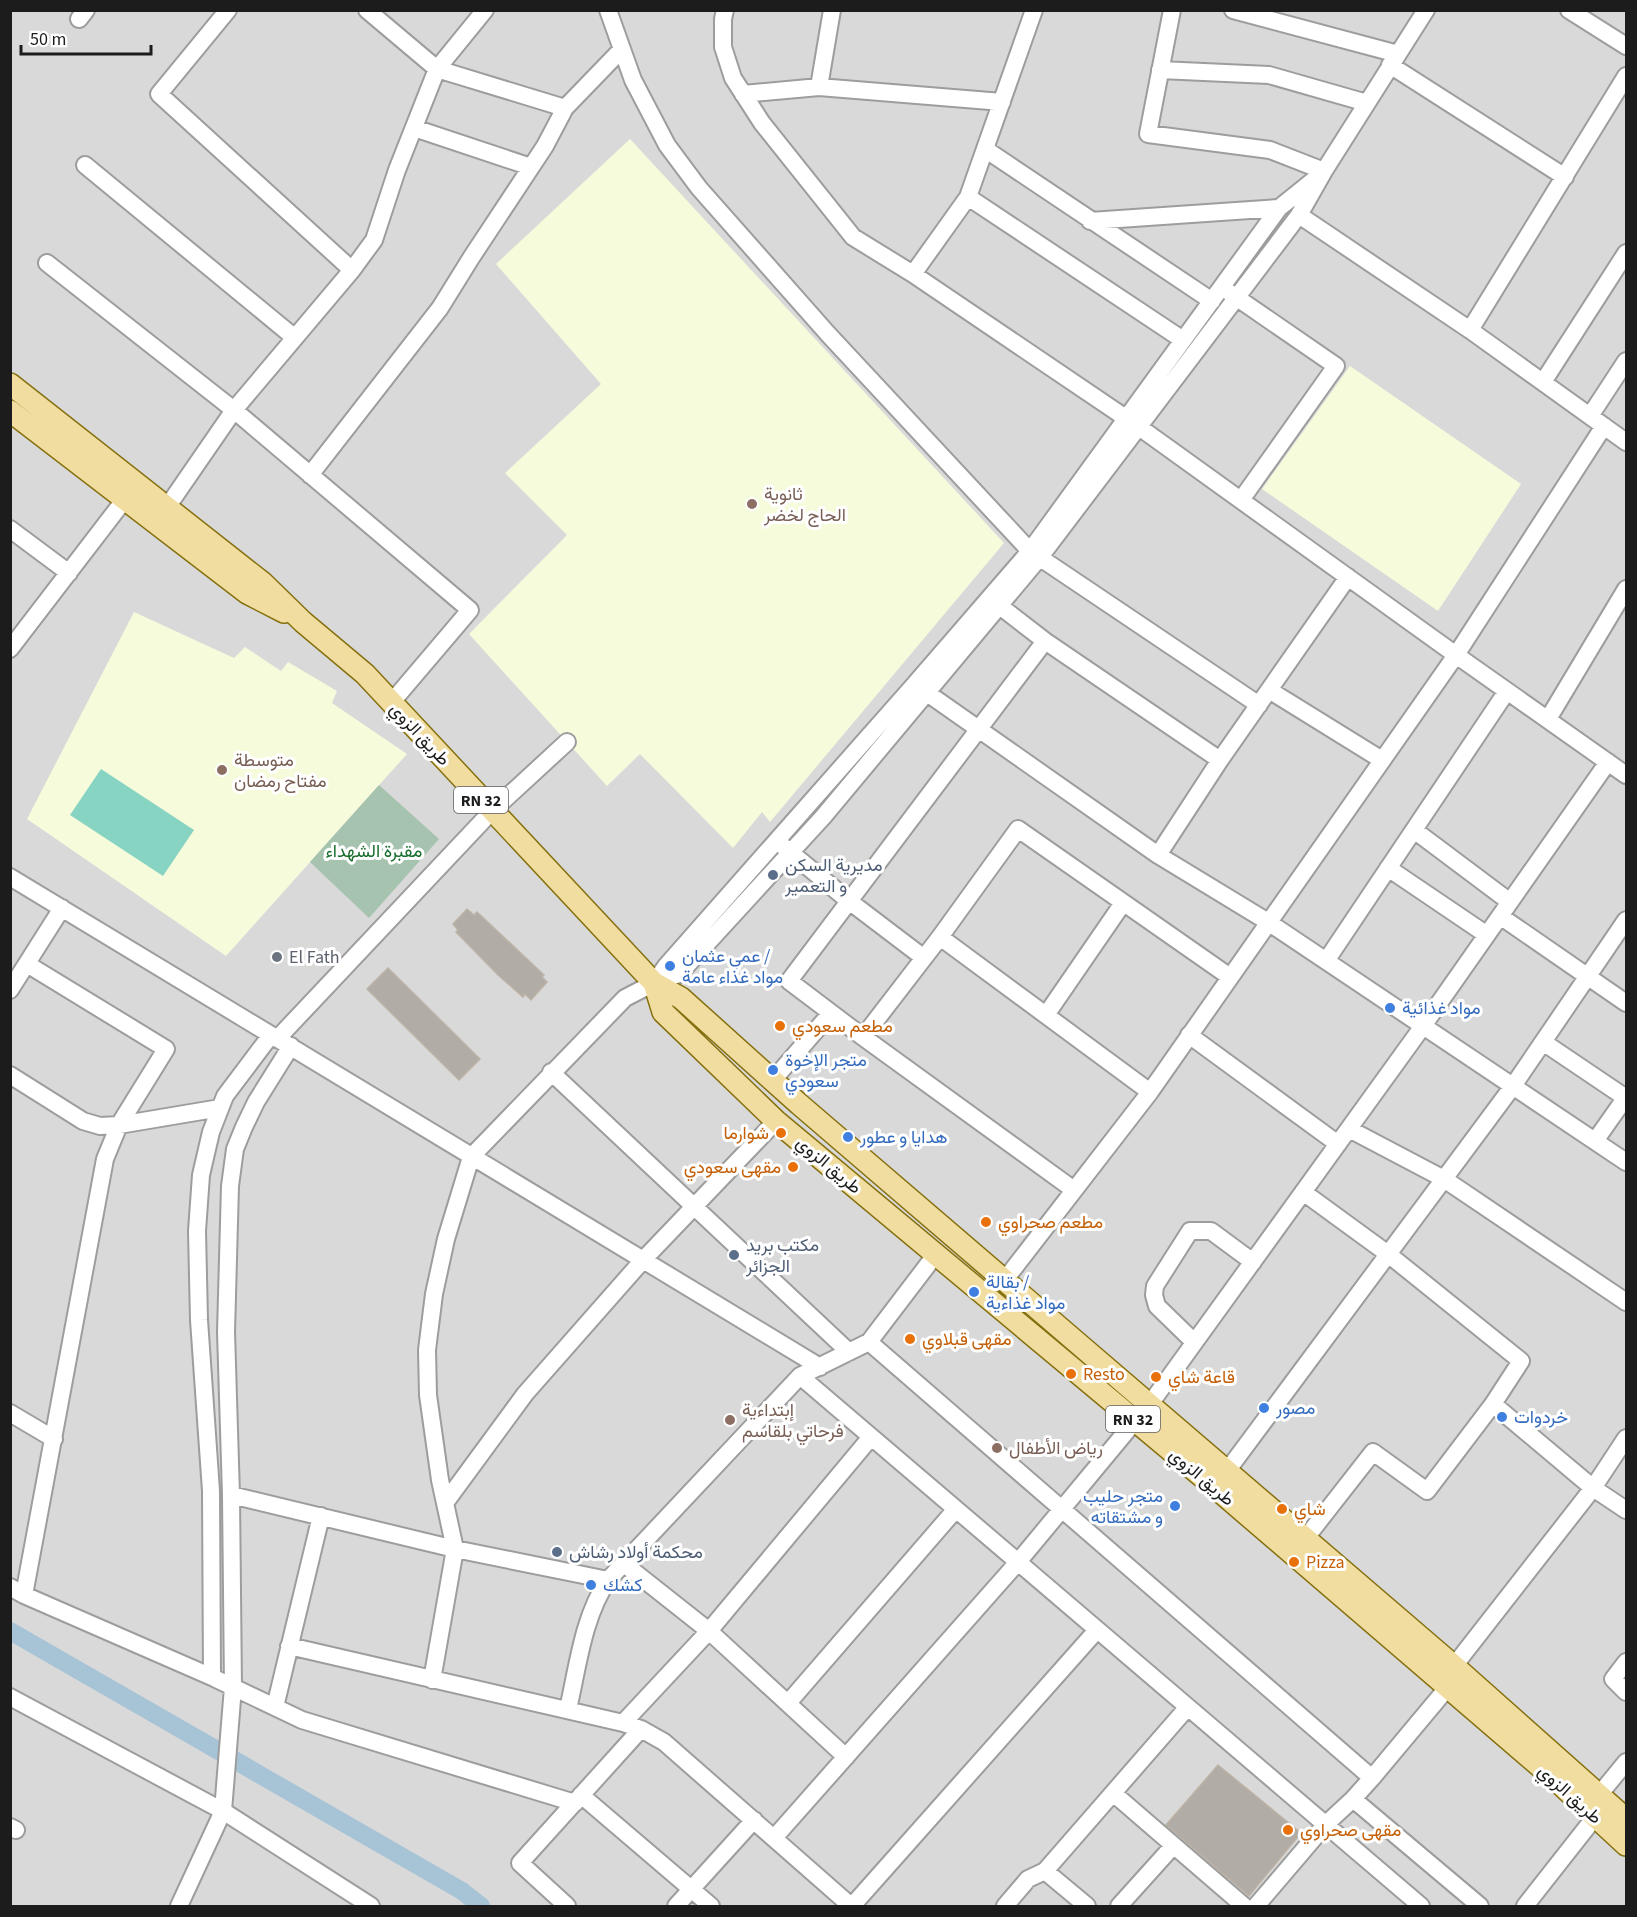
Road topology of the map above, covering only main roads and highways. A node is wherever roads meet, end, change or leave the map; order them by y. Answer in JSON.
{"nodes":[{"id":1,"x":10,"y":384,"type":"edge"},
{"id":2,"x":10,"y":411,"type":"edge"},
{"id":3,"x":162,"y":516,"type":"junction"},
{"id":4,"x":654,"y":983,"type":"junction"},
{"id":5,"x":1626,"y":1820,"type":"edge"},
{"id":6,"x":1626,"y":1845,"type":"edge"}],
"edges":[{"from":1,"to":3,"type":"main road","name":"طريق الزوي","number":"RN 32"},
{"from":2,"to":3,"type":"main road","name":"طريق الزوي","number":"RN 32"},
{"from":3,"to":4,"type":"main road","name":"طريق الزوي","number":"RN 32"},
{"from":4,"to":5,"type":"main road","name":"طريق الزوي","number":"RN 32"},
{"from":4,"to":6,"type":"main road","name":"طريق الزوي","number":"RN 32"}]}
